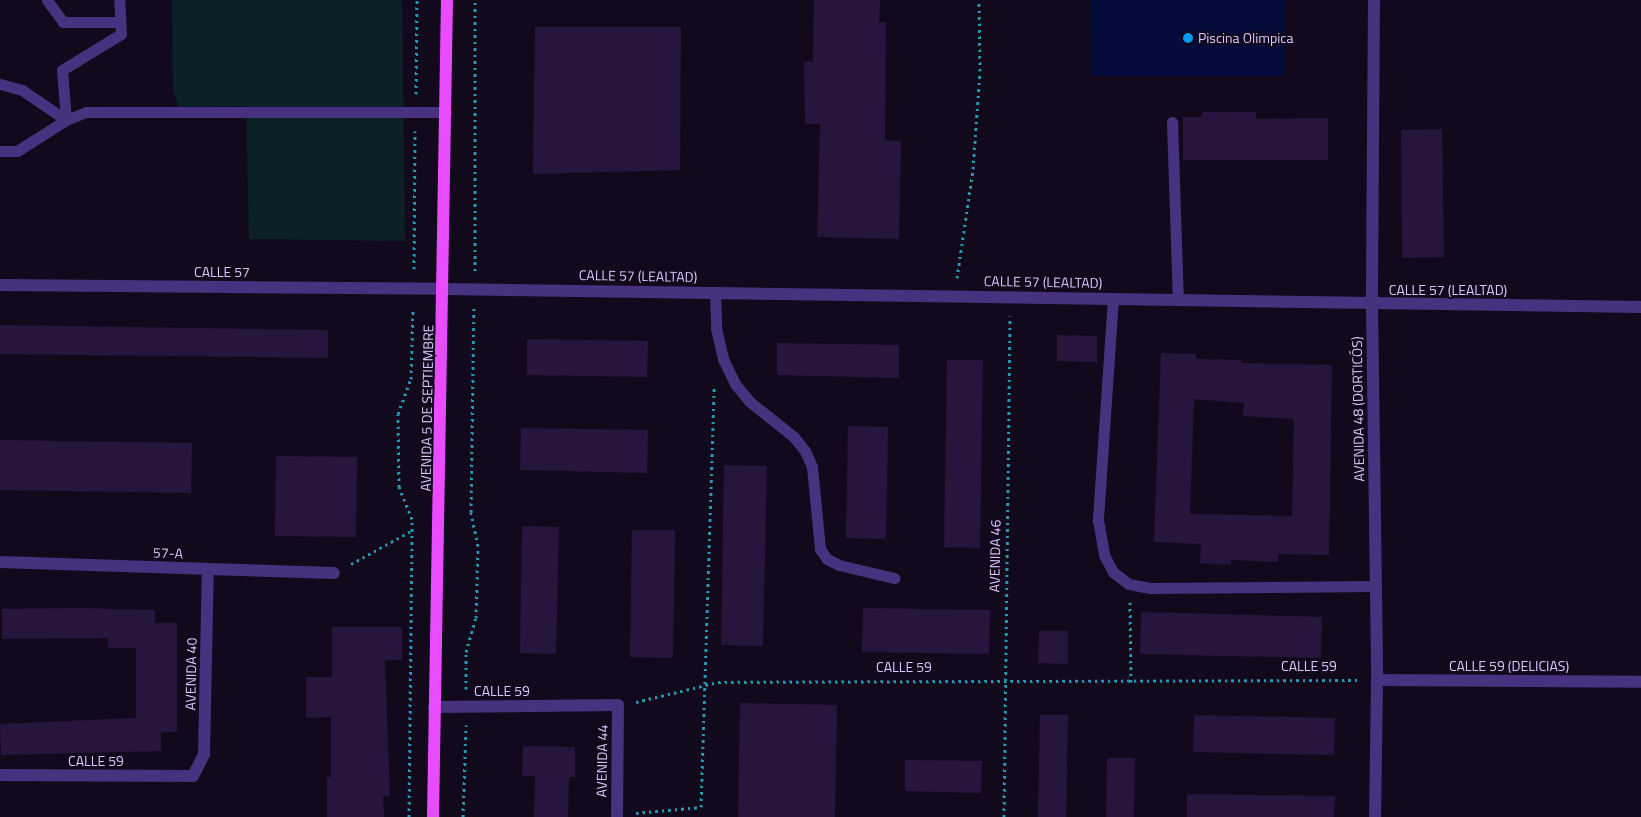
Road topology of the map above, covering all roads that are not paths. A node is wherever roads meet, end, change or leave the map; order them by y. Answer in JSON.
{"nodes":[{"id":1,"x":47,"y":0,"type":"edge"},
{"id":2,"x":119,"y":0,"type":"edge"},
{"id":3,"x":448,"y":0,"type":"edge"},
{"id":4,"x":1374,"y":0,"type":"edge"},
{"id":5,"x":120,"y":22,"type":"junction"},
{"id":6,"x":0,"y":84,"type":"edge"},
{"id":7,"x":446,"y":112,"type":"junction"},
{"id":8,"x":66,"y":120,"type":"junction"},
{"id":9,"x":1172,"y":122,"type":"dead end"},
{"id":10,"x":0,"y":151,"type":"edge"},
{"id":11,"x":0,"y":285,"type":"edge"},
{"id":12,"x":444,"y":289,"type":"junction"},
{"id":13,"x":715,"y":292,"type":"junction"},
{"id":14,"x":1113,"y":298,"type":"junction"},
{"id":15,"x":1178,"y":300,"type":"junction"},
{"id":16,"x":1372,"y":305,"type":"junction"},
{"id":17,"x":1641,"y":306,"type":"edge"},
{"id":18,"x":0,"y":562,"type":"edge"},
{"id":19,"x":208,"y":569,"type":"junction"},
{"id":20,"x":334,"y":573,"type":"road end"},
{"id":21,"x":894,"y":578,"type":"dead end"},
{"id":22,"x":1375,"y":586,"type":"junction"},
{"id":23,"x":1377,"y":680,"type":"junction"},
{"id":24,"x":1641,"y":682,"type":"edge"},
{"id":25,"x":618,"y":706,"type":"joint"},
{"id":26,"x":434,"y":707,"type":"junction"},
{"id":27,"x":0,"y":775,"type":"edge"},
{"id":28,"x":193,"y":776,"type":"joint"},
{"id":29,"x":616,"y":816,"type":"edge"},
{"id":30,"x":433,"y":817,"type":"edge"},
{"id":31,"x":1375,"y":817,"type":"edge"}],
"edges":[{"from":1,"to":5,"type":"lane"},
{"from":2,"to":5,"type":"lane"},
{"from":3,"to":7,"type":"main road","name":"AVENIDA 5 DE SEPTIEMBRE"},
{"from":4,"to":16,"type":"street","name":"AVENIDA 48 (DORTICÓS)"},
{"from":5,"to":8,"type":"lane"},
{"from":6,"to":8,"type":"lane"},
{"from":7,"to":8,"type":"lane"},
{"from":7,"to":12,"type":"main road","name":"AVENIDA 5 DE SEPTIEMBRE"},
{"from":8,"to":10,"type":"lane"},
{"from":9,"to":15,"type":"lane"},
{"from":11,"to":12,"type":"street","name":"CALLE 57"},
{"from":12,"to":13,"type":"street","name":"CALLE 57 (LEALTAD)"},
{"from":12,"to":26,"type":"main road","name":"AVENIDA 5 DE SEPTIEMBRE"},
{"from":13,"to":14,"type":"street","name":"CALLE 57 (LEALTAD)"},
{"from":13,"to":21,"type":"lane"},
{"from":14,"to":15,"type":"street","name":"CALLE 57 (LEALTAD)"},
{"from":14,"to":22,"type":"lane"},
{"from":15,"to":16,"type":"street","name":"CALLE 57 (LEALTAD)"},
{"from":16,"to":17,"type":"street","name":"CALLE 57 (LEALTAD)"},
{"from":16,"to":22,"type":"street","name":"AVENIDA 48 (DORTICÓS)"},
{"from":18,"to":19,"type":"street","name":"57-A"},
{"from":19,"to":20,"type":"street","name":"57-A"},
{"from":19,"to":28,"type":"street","name":"AVENIDA 40"},
{"from":22,"to":23,"type":"street","name":"AVENIDA 48 (DORTICÓS)"},
{"from":23,"to":24,"type":"street","name":"CALLE 59 (DELICIAS)"},
{"from":23,"to":31,"type":"street","name":"AVENIDA 48 (DORTICÓS)"},
{"from":25,"to":26,"type":"street","name":"CALLE 59"},
{"from":25,"to":29,"type":"street","name":"AVENIDA 44"},
{"from":26,"to":30,"type":"main road","name":"AVENIDA 5 DE SEPTIEMBRE"},
{"from":27,"to":28,"type":"street","name":"CALLE 59"}]}
